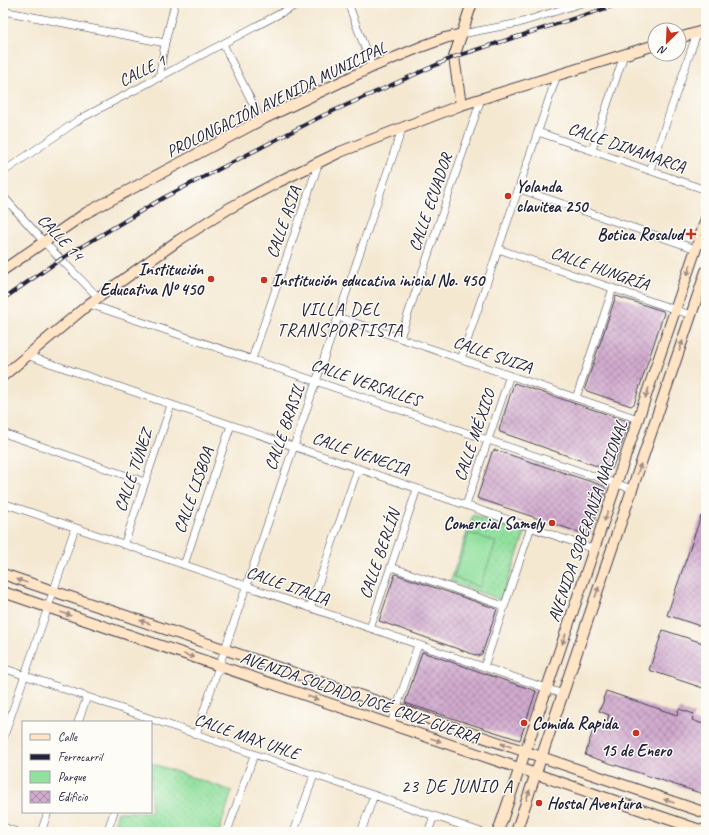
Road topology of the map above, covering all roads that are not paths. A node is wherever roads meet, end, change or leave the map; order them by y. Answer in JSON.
{"nodes":[{"id":1,"x":175,"y":3,"type":"edge"},
{"id":2,"x":300,"y":3,"type":"edge"},
{"id":3,"x":348,"y":3,"type":"edge"},
{"id":4,"x":472,"y":3,"type":"edge"},
{"id":5,"x":582,"y":3,"type":"edge"},
{"id":6,"x":3,"y":11,"type":"edge"},
{"id":7,"x":701,"y":32,"type":"edge"},
{"id":8,"x":462,"y":34,"type":"junction"},
{"id":9,"x":687,"y":36,"type":"edge"},
{"id":10,"x":165,"y":43,"type":"junction"},
{"id":11,"x":223,"y":44,"type":"junction"},
{"id":12,"x":647,"y":48,"type":"edge"},
{"id":13,"x":624,"y":55,"type":"junction"},
{"id":14,"x":372,"y":67,"type":"junction"},
{"id":15,"x":557,"y":75,"type":"junction"},
{"id":16,"x":159,"y":78,"type":"junction"},
{"id":17,"x":481,"y":99,"type":"junction"},
{"id":18,"x":461,"y":105,"type":"junction"},
{"id":19,"x":261,"y":120,"type":"junction"},
{"id":20,"x":402,"y":129,"type":"junction"},
{"id":21,"x":538,"y":132,"type":"junction"},
{"id":22,"x":592,"y":150,"type":"junction"},
{"id":23,"x":319,"y":162,"type":"junction"},
{"id":24,"x":650,"y":170,"type":"junction"},
{"id":25,"x":3,"y":172,"type":"edge"},
{"id":26,"x":519,"y":188,"type":"junction"},
{"id":27,"x":706,"y":190,"type":"edge"},
{"id":28,"x":3,"y":196,"type":"edge"},
{"id":29,"x":706,"y":219,"type":"edge"},
{"id":30,"x":44,"y":242,"type":"junction"},
{"id":31,"x":498,"y":249,"type":"junction"},
{"id":32,"x":696,"y":249,"type":"junction"},
{"id":33,"x":3,"y":270,"type":"edge"},
{"id":34,"x":706,"y":271,"type":"edge"},
{"id":35,"x":613,"y":288,"type":"junction"},
{"id":36,"x":99,"y":298,"type":"junction"},
{"id":37,"x":89,"y":304,"type":"junction"},
{"id":38,"x":675,"y":310,"type":"junction"},
{"id":39,"x":691,"y":315,"type":"junction"},
{"id":40,"x":338,"y":317,"type":"junction"},
{"id":41,"x":400,"y":338,"type":"junction"},
{"id":42,"x":26,"y":355,"type":"junction"},
{"id":43,"x":252,"y":359,"type":"junction"},
{"id":44,"x":461,"y":359,"type":"junction"},
{"id":45,"x":510,"y":375,"type":"junction"},
{"id":46,"x":3,"y":376,"type":"edge"},
{"id":47,"x":316,"y":381,"type":"junction"},
{"id":48,"x":576,"y":398,"type":"junction"},
{"id":49,"x":171,"y":405,"type":"junction"},
{"id":50,"x":638,"y":419,"type":"junction"},
{"id":51,"x":231,"y":425,"type":"junction"},
{"id":52,"x":3,"y":434,"type":"edge"},
{"id":53,"x":488,"y":440,"type":"junction"},
{"id":54,"x":294,"y":446,"type":"junction"},
{"id":55,"x":358,"y":468,"type":"junction"},
{"id":56,"x":145,"y":482,"type":"junction"},
{"id":57,"x":616,"y":483,"type":"junction"},
{"id":58,"x":417,"y":488,"type":"junction"},
{"id":59,"x":632,"y":489,"type":"junction"},
{"id":60,"x":3,"y":504,"type":"edge"},
{"id":61,"x":466,"y":505,"type":"junction"},
{"id":62,"x":531,"y":527,"type":"junction"},
{"id":63,"x":75,"y":528,"type":"junction"},
{"id":64,"x":124,"y":545,"type":"junction"},
{"id":65,"x":594,"y":549,"type":"junction"},
{"id":66,"x":184,"y":565,"type":"junction"},
{"id":67,"x":391,"y":567,"type":"junction"},
{"id":68,"x":3,"y":574,"type":"edge"},
{"id":69,"x":246,"y":586,"type":"junction"},
{"id":70,"x":54,"y":591,"type":"junction"},
{"id":71,"x":3,"y":592,"type":"edge"},
{"id":72,"x":504,"y":606,"type":"junction"},
{"id":73,"x":48,"y":608,"type":"junction"},
{"id":74,"x":310,"y":608,"type":"junction"},
{"id":75,"x":370,"y":628,"type":"junction"},
{"id":76,"x":418,"y":645,"type":"junction"},
{"id":77,"x":224,"y":650,"type":"junction"},
{"id":78,"x":219,"y":666,"type":"junction"},
{"id":79,"x":484,"y":667,"type":"junction"},
{"id":80,"x":3,"y":668,"type":"edge"},
{"id":81,"x":24,"y":676,"type":"junction"},
{"id":82,"x":547,"y":689,"type":"junction"},
{"id":83,"x":563,"y":694,"type":"junction"},
{"id":84,"x":87,"y":697,"type":"junction"},
{"id":85,"x":396,"y":708,"type":"junction"},
{"id":86,"x":145,"y":720,"type":"edge"},
{"id":87,"x":78,"y":721,"type":"edge"},
{"id":88,"x":152,"y":722,"type":"edge"},
{"id":89,"x":391,"y":724,"type":"junction"},
{"id":90,"x":196,"y":734,"type":"junction"},
{"id":91,"x":3,"y":738,"type":"edge"},
{"id":92,"x":525,"y":752,"type":"junction"},
{"id":93,"x":254,"y":754,"type":"junction"},
{"id":94,"x":541,"y":757,"type":"junction"},
{"id":95,"x":520,"y":768,"type":"junction"},
{"id":96,"x":536,"y":774,"type":"junction"},
{"id":97,"x":314,"y":775,"type":"junction"},
{"id":98,"x":374,"y":795,"type":"junction"},
{"id":99,"x":48,"y":813,"type":"edge"},
{"id":100,"x":114,"y":813,"type":"edge"},
{"id":101,"x":706,"y":813,"type":"edge"},
{"id":102,"x":434,"y":816,"type":"junction"},
{"id":103,"x":3,"y":827,"type":"edge"},
{"id":104,"x":17,"y":832,"type":"edge"},
{"id":105,"x":41,"y":832,"type":"edge"},
{"id":106,"x":107,"y":832,"type":"edge"},
{"id":107,"x":227,"y":832,"type":"edge"},
{"id":108,"x":294,"y":832,"type":"edge"},
{"id":109,"x":361,"y":832,"type":"edge"},
{"id":110,"x":428,"y":832,"type":"edge"},
{"id":111,"x":481,"y":832,"type":"edge"},
{"id":112,"x":498,"y":832,"type":"edge"},
{"id":113,"x":516,"y":832,"type":"edge"},
{"id":114,"x":706,"y":832,"type":"edge"}],
"edges":[{"from":1,"to":10,"type":"street"},
{"from":2,"to":11,"type":"street","name":"CALLE 1"},
{"from":3,"to":14,"type":"street"},
{"from":4,"to":8,"type":"street"},
{"from":5,"to":8,"type":"street","name":"PROLONGACIÓN AVENIDA MUNICIPAL"},
{"from":6,"to":10,"type":"street"},
{"from":7,"to":9,"type":"street"},
{"from":7,"to":24,"type":"street"},
{"from":8,"to":14,"type":"street","name":"PROLONGACIÓN AVENIDA MUNICIPAL"},
{"from":8,"to":18,"type":"street"},
{"from":10,"to":16,"type":"street"},
{"from":11,"to":16,"type":"street","name":"CALLE 1"},
{"from":11,"to":19,"type":"street"},
{"from":12,"to":13,"type":"street"},
{"from":13,"to":15,"type":"street"},
{"from":13,"to":22,"type":"street"},
{"from":14,"to":19,"type":"street","name":"PROLONGACIÓN AVENIDA MUNICIPAL"},
{"from":15,"to":17,"type":"street"},
{"from":15,"to":21,"type":"street"},
{"from":16,"to":25,"type":"street","name":"CALLE 1"},
{"from":17,"to":18,"type":"street"},
{"from":17,"to":41,"type":"street","name":"CALLE ECUADOR"},
{"from":18,"to":20,"type":"street"},
{"from":19,"to":30,"type":"street","name":"PROLONGACIÓN AVENIDA MUNICIPAL"},
{"from":20,"to":23,"type":"street"},
{"from":20,"to":40,"type":"street","name":"CALLE BRASIL"},
{"from":21,"to":22,"type":"street","name":"CALLE DINAMARCA"},
{"from":21,"to":26,"type":"street"},
{"from":22,"to":24,"type":"street","name":"CALLE DINAMARCA"},
{"from":23,"to":36,"type":"street"},
{"from":23,"to":43,"type":"street","name":"CALLE ASIA"},
{"from":24,"to":27,"type":"street","name":"CALLE DINAMARCA"},
{"from":26,"to":31,"type":"street"},
{"from":26,"to":32,"type":"street"},
{"from":28,"to":30,"type":"street","name":"CALLE 14"},
{"from":29,"to":32,"type":"street","name":"AVENIDA SOBERANÍA NACIONAL"},
{"from":30,"to":33,"type":"street","name":"PROLONGACIÓN AVENIDA MUNICIPAL"},
{"from":30,"to":36,"type":"street","name":"CALLE 14"},
{"from":31,"to":35,"type":"street","name":"CALLE HUNGRÍA"},
{"from":31,"to":44,"type":"street"},
{"from":32,"to":38,"type":"street","name":"AVENIDA SOBERANÍA NACIONAL","one_way":true},
{"from":34,"to":39,"type":"street","name":"AVENIDA SOBERANÍA NACIONAL"},
{"from":35,"to":38,"type":"street","name":"CALLE HUNGRÍA"},
{"from":35,"to":48,"type":"street"},
{"from":36,"to":37,"type":"street"},
{"from":37,"to":42,"type":"street"},
{"from":37,"to":43,"type":"street","name":"CALLE VERSALLES"},
{"from":38,"to":39,"type":"street","name":"CALLE HUNGRÍA"},
{"from":38,"to":50,"type":"street","name":"AVENIDA SOBERANÍA NACIONAL","one_way":true},
{"from":59,"to":39,"type":"street","name":"AVENIDA SOBERANÍA NACIONAL","one_way":true},
{"from":40,"to":41,"type":"street","name":"CALLE SUIZA"},
{"from":40,"to":47,"type":"street","name":"CALLE BRASIL"},
{"from":41,"to":44,"type":"street","name":"CALLE SUIZA"},
{"from":42,"to":46,"type":"street"},
{"from":42,"to":49,"type":"street","name":"CALLE VENECIA"},
{"from":43,"to":47,"type":"street","name":"CALLE VERSALLES"},
{"from":44,"to":45,"type":"street","name":"CALLE SUIZA"},
{"from":45,"to":48,"type":"street","name":"CALLE SUIZA"},
{"from":45,"to":53,"type":"street","name":"CALLE MÉXICO"},
{"from":47,"to":53,"type":"street","name":"CALLE VERSALLES"},
{"from":47,"to":54,"type":"street","name":"CALLE BRASIL"},
{"from":48,"to":50,"type":"street","name":"CALLE SUIZA"},
{"from":49,"to":51,"type":"street","name":"CALLE VENECIA"},
{"from":49,"to":56,"type":"street","name":"CALLE TÚNEZ"},
{"from":50,"to":57,"type":"street","name":"AVENIDA SOBERANÍA NACIONAL"},
{"from":51,"to":54,"type":"street","name":"CALLE VENECIA"},
{"from":51,"to":66,"type":"street","name":"CALLE LISBOA"},
{"from":52,"to":56,"type":"street"},
{"from":53,"to":57,"type":"street","name":"CALLE VERSALLES"},
{"from":53,"to":61,"type":"street","name":"CALLE MÉXICO"},
{"from":54,"to":55,"type":"street","name":"CALLE VENECIA"},
{"from":54,"to":69,"type":"street","name":"CALLE BRASIL"},
{"from":55,"to":58,"type":"street","name":"CALLE VENECIA"},
{"from":55,"to":74,"type":"street"},
{"from":56,"to":64,"type":"street","name":"CALLE TÚNEZ"},
{"from":57,"to":59,"type":"street","name":"CALLE VERSALLES"},
{"from":57,"to":65,"type":"street","name":"AVENIDA SOBERANÍA NACIONAL","one_way":true},
{"from":58,"to":61,"type":"street","name":"CALLE VENECIA"},
{"from":58,"to":67,"type":"street","name":"CALLE BERLÍN"},
{"from":83,"to":59,"type":"street","name":"AVENIDA SOBERANÍA NACIONAL","one_way":true},
{"from":60,"to":63,"type":"street","name":"CALLE ITALIA"},
{"from":61,"to":62,"type":"street","name":"CALLE VENECIA"},
{"from":62,"to":65,"type":"street","name":"CALLE VENECIA"},
{"from":62,"to":72,"type":"street"},
{"from":63,"to":64,"type":"street","name":"CALLE ITALIA"},
{"from":63,"to":70,"type":"street"},
{"from":64,"to":66,"type":"street","name":"CALLE ITALIA"},
{"from":65,"to":82,"type":"street","name":"AVENIDA SOBERANÍA NACIONAL","one_way":true},
{"from":66,"to":69,"type":"street","name":"CALLE ITALIA"},
{"from":67,"to":72,"type":"street"},
{"from":67,"to":75,"type":"street","name":"CALLE BERLÍN"},
{"from":70,"to":68,"type":"street","name":"AVENIDA SOLDADO JOSÉ CRUZ GUERRA","one_way":true},
{"from":69,"to":74,"type":"street","name":"CALLE ITALIA"},
{"from":69,"to":77,"type":"street","name":"CALLE BRASIL"},
{"from":70,"to":73,"type":"street"},
{"from":77,"to":70,"type":"street","name":"AVENIDA SOLDADO JOSÉ CRUZ GUERRA","one_way":true},
{"from":71,"to":73,"type":"street","name":"AVENIDA SOLDADO JOSÉ CRUZ GUERRA"},
{"from":72,"to":79,"type":"street"},
{"from":73,"to":78,"type":"street","name":"AVENIDA SOLDADO JOSÉ CRUZ GUERRA","one_way":true},
{"from":73,"to":81,"type":"street"},
{"from":74,"to":75,"type":"street","name":"CALLE ITALIA"},
{"from":75,"to":76,"type":"street","name":"CALLE ITALIA"},
{"from":76,"to":79,"type":"street","name":"CALLE ITALIA"},
{"from":76,"to":85,"type":"street"},
{"from":77,"to":78,"type":"street","name":"CALLE BRASIL"},
{"from":77,"to":85,"type":"street","name":"AVENIDA SOLDADO JOSÉ CRUZ GUERRA"},
{"from":78,"to":89,"type":"street","name":"AVENIDA SOLDADO JOSÉ CRUZ GUERRA","one_way":true},
{"from":78,"to":90,"type":"street","name":"CALLE BRASIL"},
{"from":79,"to":82,"type":"street","name":"CALLE ITALIA"},
{"from":80,"to":81,"type":"street","name":"CALLE MAX UHLE"},
{"from":81,"to":84,"type":"street","name":"CALLE MAX UHLE"},
{"from":81,"to":91,"type":"street"},
{"from":82,"to":83,"type":"street","name":"CALLE ITALIA"},
{"from":82,"to":92,"type":"street","name":"AVENIDA SOBERANÍA NACIONAL"},
{"from":83,"to":94,"type":"street","name":"AVENIDA SOBERANÍA NACIONAL"},
{"from":84,"to":86,"type":"street","name":"CALLE MAX UHLE"},
{"from":84,"to":87,"type":"street"},
{"from":85,"to":89,"type":"street"},
{"from":92,"to":85,"type":"street","name":"AVENIDA SOLDADO JOSÉ CRUZ GUERRA","one_way":true},
{"from":88,"to":90,"type":"street","name":"CALLE MAX UHLE"},
{"from":89,"to":95,"type":"street","name":"AVENIDA SOLDADO JOSÉ CRUZ GUERRA","one_way":true},
{"from":90,"to":93,"type":"street","name":"CALLE MAX UHLE"},
{"from":92,"to":94,"type":"street","name":"AVENIDA SOLDADO JOSÉ CRUZ GUERRA"},
{"from":92,"to":95,"type":"street","name":"AVENIDA SOBERANÍA NACIONAL"},
{"from":93,"to":97,"type":"street","name":"CALLE MAX UHLE"},
{"from":93,"to":107,"type":"street"},
{"from":94,"to":96,"type":"street","name":"AVENIDA SOBERANÍA NACIONAL"},
{"from":101,"to":94,"type":"street","name":"AVENIDA SOLDADO JOSÉ CRUZ GUERRA","one_way":true},
{"from":95,"to":96,"type":"street","name":"AVENIDA SOLDADO JOSÉ CRUZ GUERRA"},
{"from":95,"to":112,"type":"street","name":"AVENIDA SOBERANÍA NACIONAL"},
{"from":113,"to":96,"type":"street","name":"AVENIDA SOBERANÍA NACIONAL","one_way":true},
{"from":96,"to":114,"type":"street","name":"AVENIDA SOLDADO JOSÉ CRUZ GUERRA"},
{"from":97,"to":98,"type":"street","name":"CALLE MAX UHLE"},
{"from":97,"to":108,"type":"street"},
{"from":98,"to":102,"type":"street","name":"CALLE MAX UHLE"},
{"from":98,"to":109,"type":"street"},
{"from":99,"to":105,"type":"street"},
{"from":100,"to":106,"type":"street"},
{"from":102,"to":110,"type":"street"},
{"from":102,"to":111,"type":"street","name":"CALLE MAX UHLE"},
{"from":103,"to":104,"type":"street"}]}
